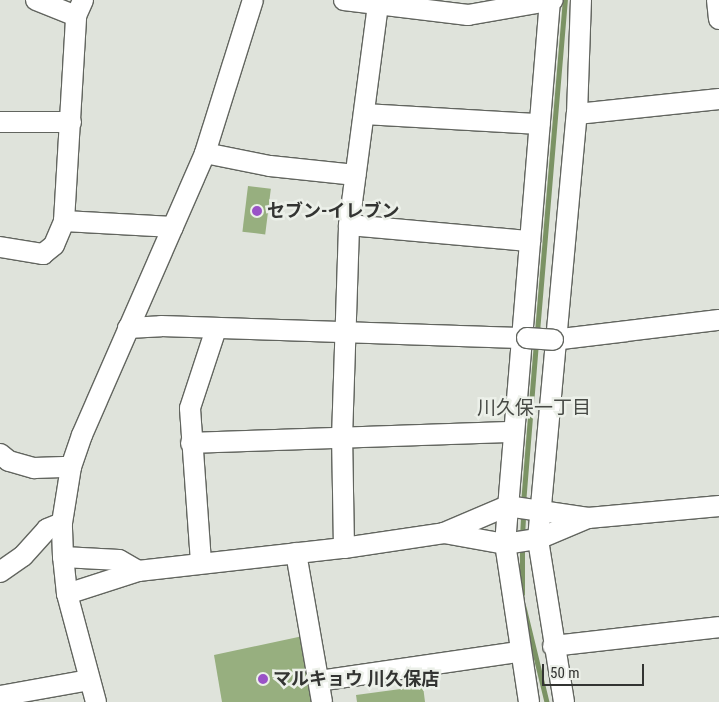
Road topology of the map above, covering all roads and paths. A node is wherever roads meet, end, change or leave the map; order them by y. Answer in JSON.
{"nodes":[{"id":1,"x":36,"y":0,"type":"edge"},
{"id":2,"x":253,"y":0,"type":"edge"},
{"id":3,"x":344,"y":0,"type":"edge"},
{"id":4,"x":551,"y":0,"type":"edge"},
{"id":5,"x":581,"y":0,"type":"edge"},
{"id":6,"x":717,"y":0,"type":"edge"},
{"id":7,"x":378,"y":5,"type":"junction"},
{"id":8,"x":444,"y":7,"type":"edge"},
{"id":9,"x":80,"y":8,"type":"edge"},
{"id":10,"x":719,"y":19,"type":"edge"},
{"id":11,"x":719,"y":99,"type":"edge"},
{"id":12,"x":364,"y":114,"type":"junction"},
{"id":13,"x":577,"y":114,"type":"junction"},
{"id":14,"x":0,"y":122,"type":"edge"},
{"id":15,"x":71,"y":122,"type":"junction"},
{"id":16,"x":540,"y":124,"type":"junction"},
{"id":17,"x":205,"y":153,"type":"junction"},
{"id":18,"x":356,"y":175,"type":"junction"},
{"id":19,"x":64,"y":221,"type":"junction"},
{"id":20,"x":350,"y":225,"type":"junction"},
{"id":21,"x":173,"y":227,"type":"junction"},
{"id":22,"x":530,"y":241,"type":"junction"},
{"id":23,"x":0,"y":246,"type":"edge"},
{"id":24,"x":719,"y":320,"type":"edge"},
{"id":25,"x":128,"y":328,"type":"junction"},
{"id":26,"x":216,"y":329,"type":"junction"},
{"id":27,"x":344,"y":332,"type":"junction"},
{"id":28,"x":524,"y":338,"type":"junction"},
{"id":29,"x":555,"y":340,"type":"junction"},
{"id":30,"x":513,"y":432,"type":"junction"},
{"id":31,"x":342,"y":438,"type":"junction"},
{"id":32,"x":191,"y":442,"type":"junction"},
{"id":33,"x":0,"y":454,"type":"edge"},
{"id":34,"x":71,"y":467,"type":"junction"},
{"id":35,"x":507,"y":506,"type":"junction"},
{"id":36,"x":719,"y":506,"type":"edge"},
{"id":37,"x":540,"y":510,"type":"junction"},
{"id":38,"x":588,"y":518,"type":"junction"},
{"id":39,"x":62,"y":524,"type":"junction"},
{"id":40,"x":444,"y":533,"type":"junction"},
{"id":41,"x":538,"y":539,"type":"junction"},
{"id":42,"x":505,"y":544,"type":"junction"},
{"id":43,"x":344,"y":548,"type":"junction"},
{"id":44,"x":296,"y":553,"type":"junction"},
{"id":45,"x":63,"y":557,"type":"junction"},
{"id":46,"x":201,"y":562,"type":"junction"},
{"id":47,"x":138,"y":571,"type":"junction"},
{"id":48,"x":0,"y":572,"type":"edge"},
{"id":49,"x":67,"y":594,"type":"junction"},
{"id":50,"x":719,"y":627,"type":"edge"},
{"id":51,"x":553,"y":646,"type":"junction"},
{"id":52,"x":519,"y":652,"type":"junction"},
{"id":53,"x":89,"y":680,"type":"junction"},
{"id":54,"x":319,"y":681,"type":"junction"},
{"id":55,"x":0,"y":696,"type":"edge"},
{"id":56,"x":96,"y":702,"type":"edge"},
{"id":57,"x":322,"y":702,"type":"edge"},
{"id":58,"x":529,"y":702,"type":"edge"},
{"id":59,"x":564,"y":702,"type":"edge"}],
"edges":[{"from":1,"to":9,"type":"street"},
{"from":2,"to":17,"type":"street"},
{"from":3,"to":7,"type":"street"},
{"from":4,"to":8,"type":"street"},
{"from":4,"to":16,"type":"street"},
{"from":5,"to":13,"type":"street"},
{"from":6,"to":10,"type":"street"},
{"from":7,"to":8,"type":"street"},
{"from":7,"to":12,"type":"street"},
{"from":9,"to":15,"type":"street"},
{"from":11,"to":13,"type":"street"},
{"from":12,"to":16,"type":"street"},
{"from":12,"to":18,"type":"street"},
{"from":13,"to":29,"type":"street"},
{"from":14,"to":15,"type":"street"},
{"from":15,"to":19,"type":"street"},
{"from":16,"to":22,"type":"street"},
{"from":17,"to":18,"type":"street"},
{"from":17,"to":21,"type":"street"},
{"from":18,"to":20,"type":"street"},
{"from":19,"to":21,"type":"street"},
{"from":19,"to":23,"type":"street"},
{"from":20,"to":22,"type":"street"},
{"from":20,"to":27,"type":"street"},
{"from":21,"to":25,"type":"street"},
{"from":22,"to":28,"type":"street"},
{"from":24,"to":29,"type":"street"},
{"from":25,"to":26,"type":"street"},
{"from":25,"to":34,"type":"street"},
{"from":26,"to":27,"type":"street"},
{"from":26,"to":32,"type":"street"},
{"from":27,"to":28,"type":"street"},
{"from":27,"to":31,"type":"street"},
{"from":28,"to":29,"type":"street","bridge":true},
{"from":28,"to":30,"type":"street"},
{"from":29,"to":37,"type":"street"},
{"from":30,"to":31,"type":"street"},
{"from":30,"to":35,"type":"street"},
{"from":31,"to":32,"type":"street"},
{"from":31,"to":43,"type":"street"},
{"from":32,"to":46,"type":"street"},
{"from":33,"to":34,"type":"street"},
{"from":34,"to":39,"type":"street"},
{"from":35,"to":37,"type":"street"},
{"from":35,"to":40,"type":"street"},
{"from":35,"to":42,"type":"street"},
{"from":36,"to":38,"type":"street"},
{"from":37,"to":38,"type":"street"},
{"from":37,"to":41,"type":"street"},
{"from":38,"to":41,"type":"street"},
{"from":39,"to":45,"type":"street"},
{"from":39,"to":48,"type":"street"},
{"from":40,"to":42,"type":"street"},
{"from":40,"to":43,"type":"street"},
{"from":41,"to":42,"type":"street"},
{"from":41,"to":51,"type":"street"},
{"from":42,"to":52,"type":"street"},
{"from":43,"to":44,"type":"street"},
{"from":44,"to":46,"type":"street"},
{"from":44,"to":54,"type":"street"},
{"from":45,"to":47,"type":"street"},
{"from":45,"to":49,"type":"street"},
{"from":46,"to":47,"type":"street"},
{"from":47,"to":49,"type":"street"},
{"from":49,"to":53,"type":"street"},
{"from":50,"to":51,"type":"street"},
{"from":51,"to":59,"type":"street"},
{"from":52,"to":54,"type":"street"},
{"from":52,"to":58,"type":"street"},
{"from":53,"to":55,"type":"street"},
{"from":53,"to":56,"type":"street"},
{"from":54,"to":57,"type":"street"}]}
